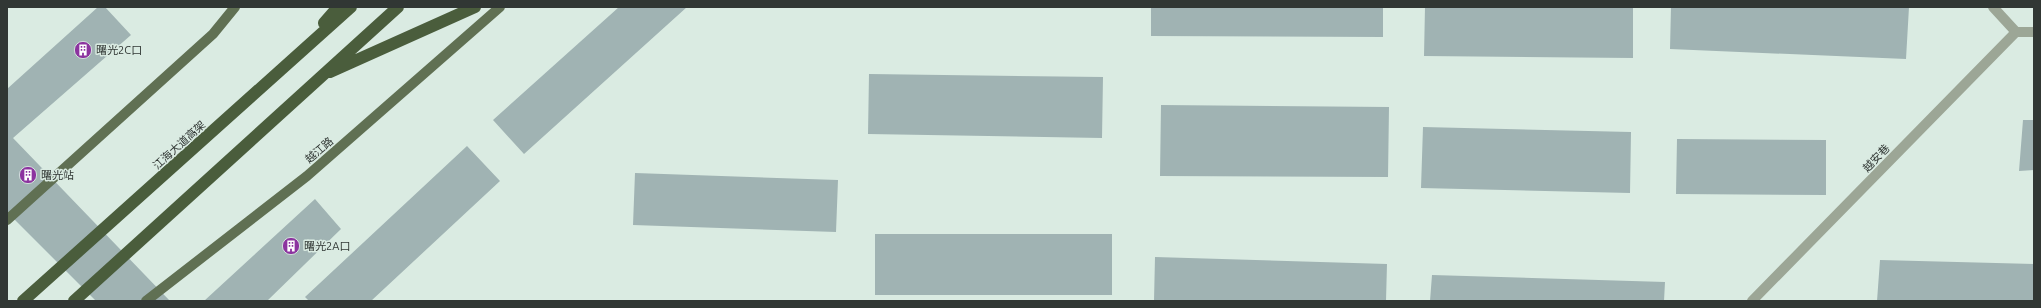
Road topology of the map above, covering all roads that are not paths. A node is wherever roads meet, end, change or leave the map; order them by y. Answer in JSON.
{"nodes":[{"id":1,"x":236,"y":7,"type":"edge"},
{"id":2,"x":338,"y":7,"type":"edge"},
{"id":3,"x":351,"y":7,"type":"edge"},
{"id":4,"x":398,"y":7,"type":"edge"},
{"id":5,"x":475,"y":7,"type":"edge"},
{"id":6,"x":500,"y":7,"type":"edge"},
{"id":7,"x":1993,"y":7,"type":"edge"},
{"id":8,"x":2016,"y":32,"type":"junction"},
{"id":9,"x":2034,"y":32,"type":"edge"},
{"id":10,"x":296,"y":58,"type":"junction"},
{"id":11,"x":318,"y":78,"type":"junction"},
{"id":12,"x":7,"y":220,"type":"edge"},
{"id":13,"x":23,"y":301,"type":"edge"},
{"id":14,"x":74,"y":301,"type":"edge"},
{"id":15,"x":146,"y":301,"type":"edge"},
{"id":16,"x":1752,"y":301,"type":"edge"}],
"edges":[{"from":1,"to":12,"type":"main road"},
{"from":2,"to":10,"type":"highway"},
{"from":3,"to":10,"type":"highway","name":"江海大道高架"},
{"from":4,"to":11,"type":"highway"},
{"from":5,"to":11,"type":"highway"},
{"from":6,"to":15,"type":"main road","name":"越江路"},
{"from":7,"to":8,"type":"street"},
{"from":8,"to":9,"type":"street"},
{"from":8,"to":16,"type":"street","name":"越安巷"},
{"from":10,"to":13,"type":"highway","name":"江海大道高架"},
{"from":11,"to":14,"type":"highway"}]}
